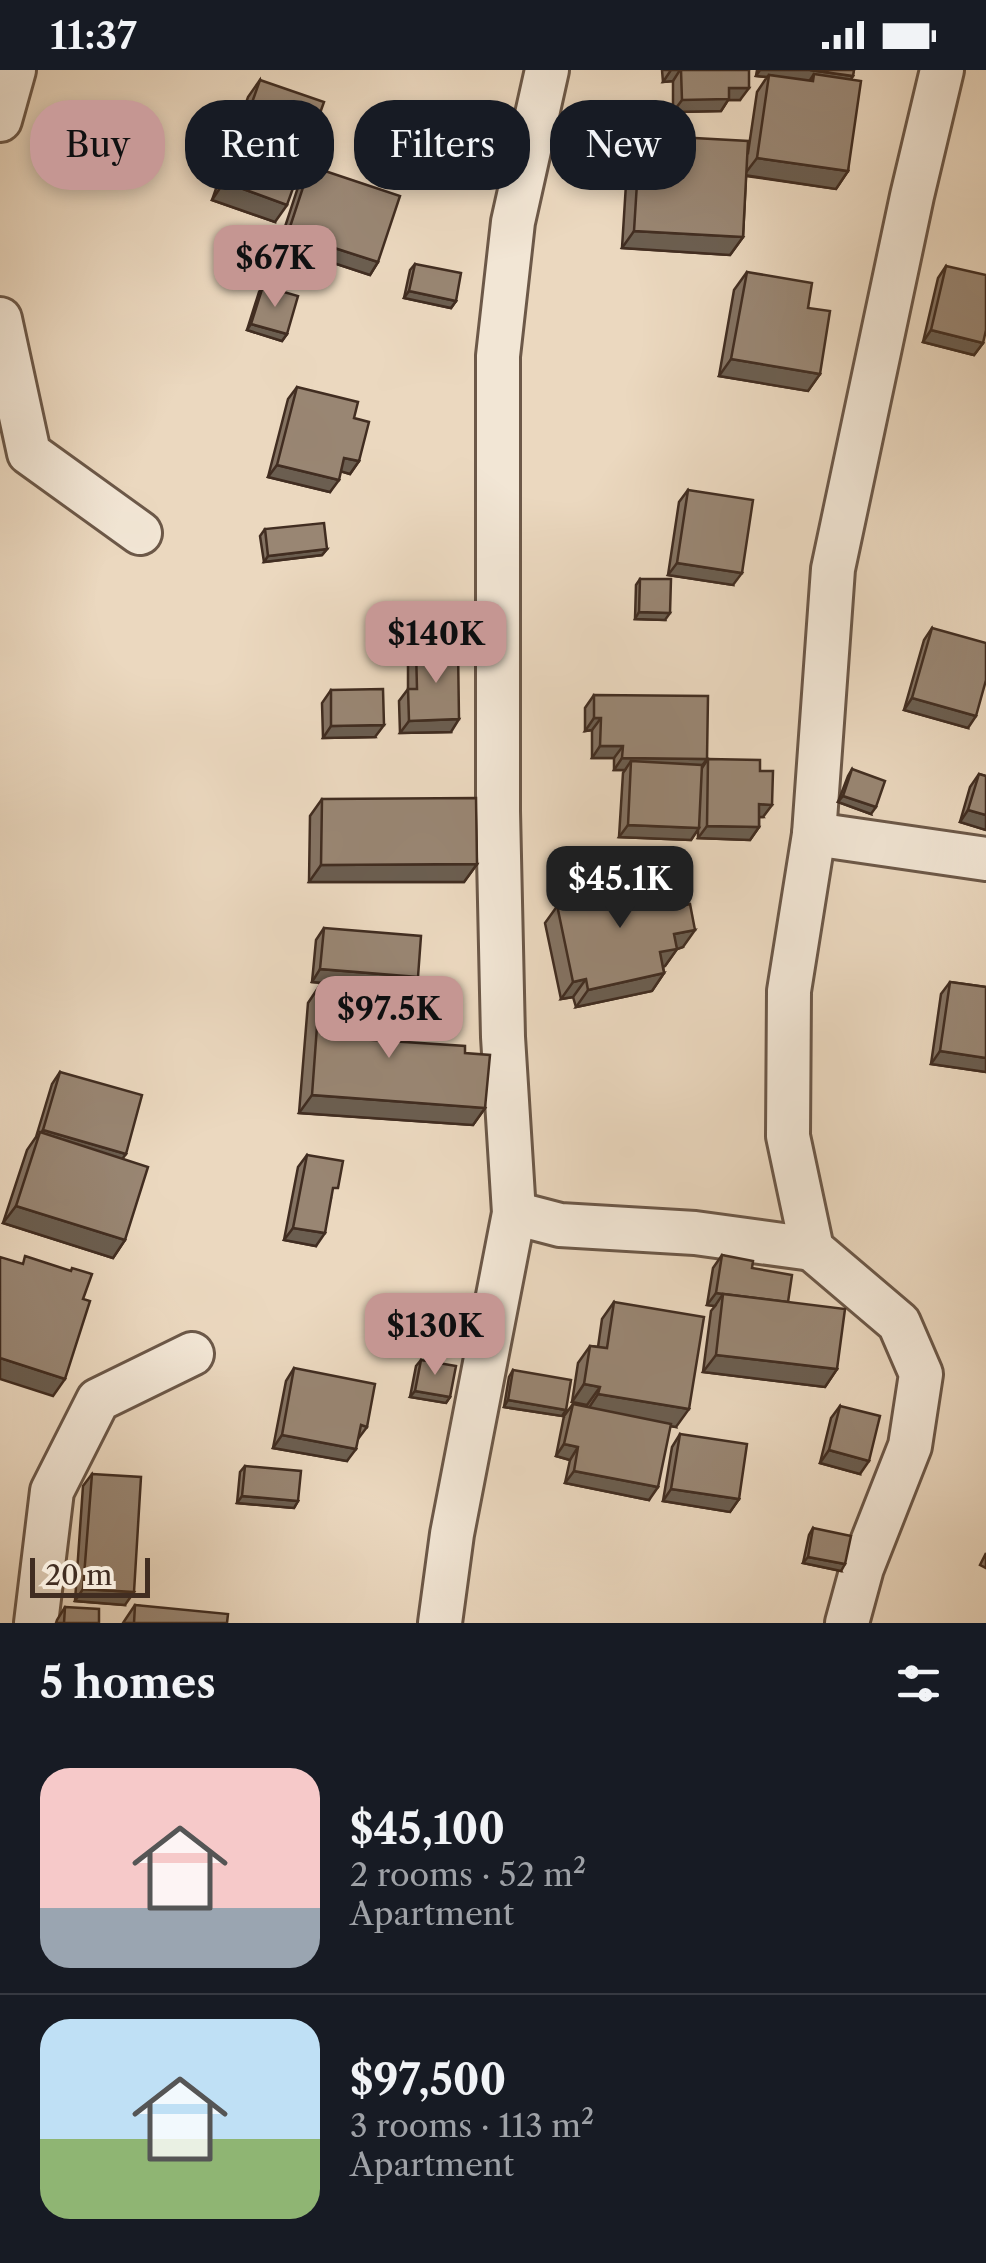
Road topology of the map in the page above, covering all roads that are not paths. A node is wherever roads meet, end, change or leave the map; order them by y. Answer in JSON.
{"nodes":[{"id":1,"x":14,"y":70,"type":"edge"},
{"id":2,"x":547,"y":70,"type":"edge"},
{"id":3,"x":942,"y":70,"type":"edge"},
{"id":4,"x":0,"y":120,"type":"edge"},
{"id":5,"x":0,"y":319,"type":"edge"},
{"id":6,"x":140,"y":534,"type":"dead end"},
{"id":7,"x":814,"y":834,"type":"junction"},
{"id":8,"x":986,"y":858,"type":"edge"},
{"id":9,"x":514,"y":1213,"type":"junction"},
{"id":10,"x":812,"y":1249,"type":"junction"},
{"id":11,"x":192,"y":1354,"type":"dead end"},
{"id":12,"x":36,"y":1623,"type":"edge"},
{"id":13,"x":440,"y":1623,"type":"edge"},
{"id":14,"x":847,"y":1623,"type":"edge"}],
"edges":[{"from":1,"to":4,"type":"street"},
{"from":2,"to":9,"type":"street"},
{"from":3,"to":7,"type":"street"},
{"from":5,"to":6,"type":"street"},
{"from":7,"to":8,"type":"street"},
{"from":7,"to":10,"type":"street"},
{"from":9,"to":10,"type":"street"},
{"from":9,"to":13,"type":"street"},
{"from":10,"to":14,"type":"street"},
{"from":11,"to":12,"type":"street"}]}
